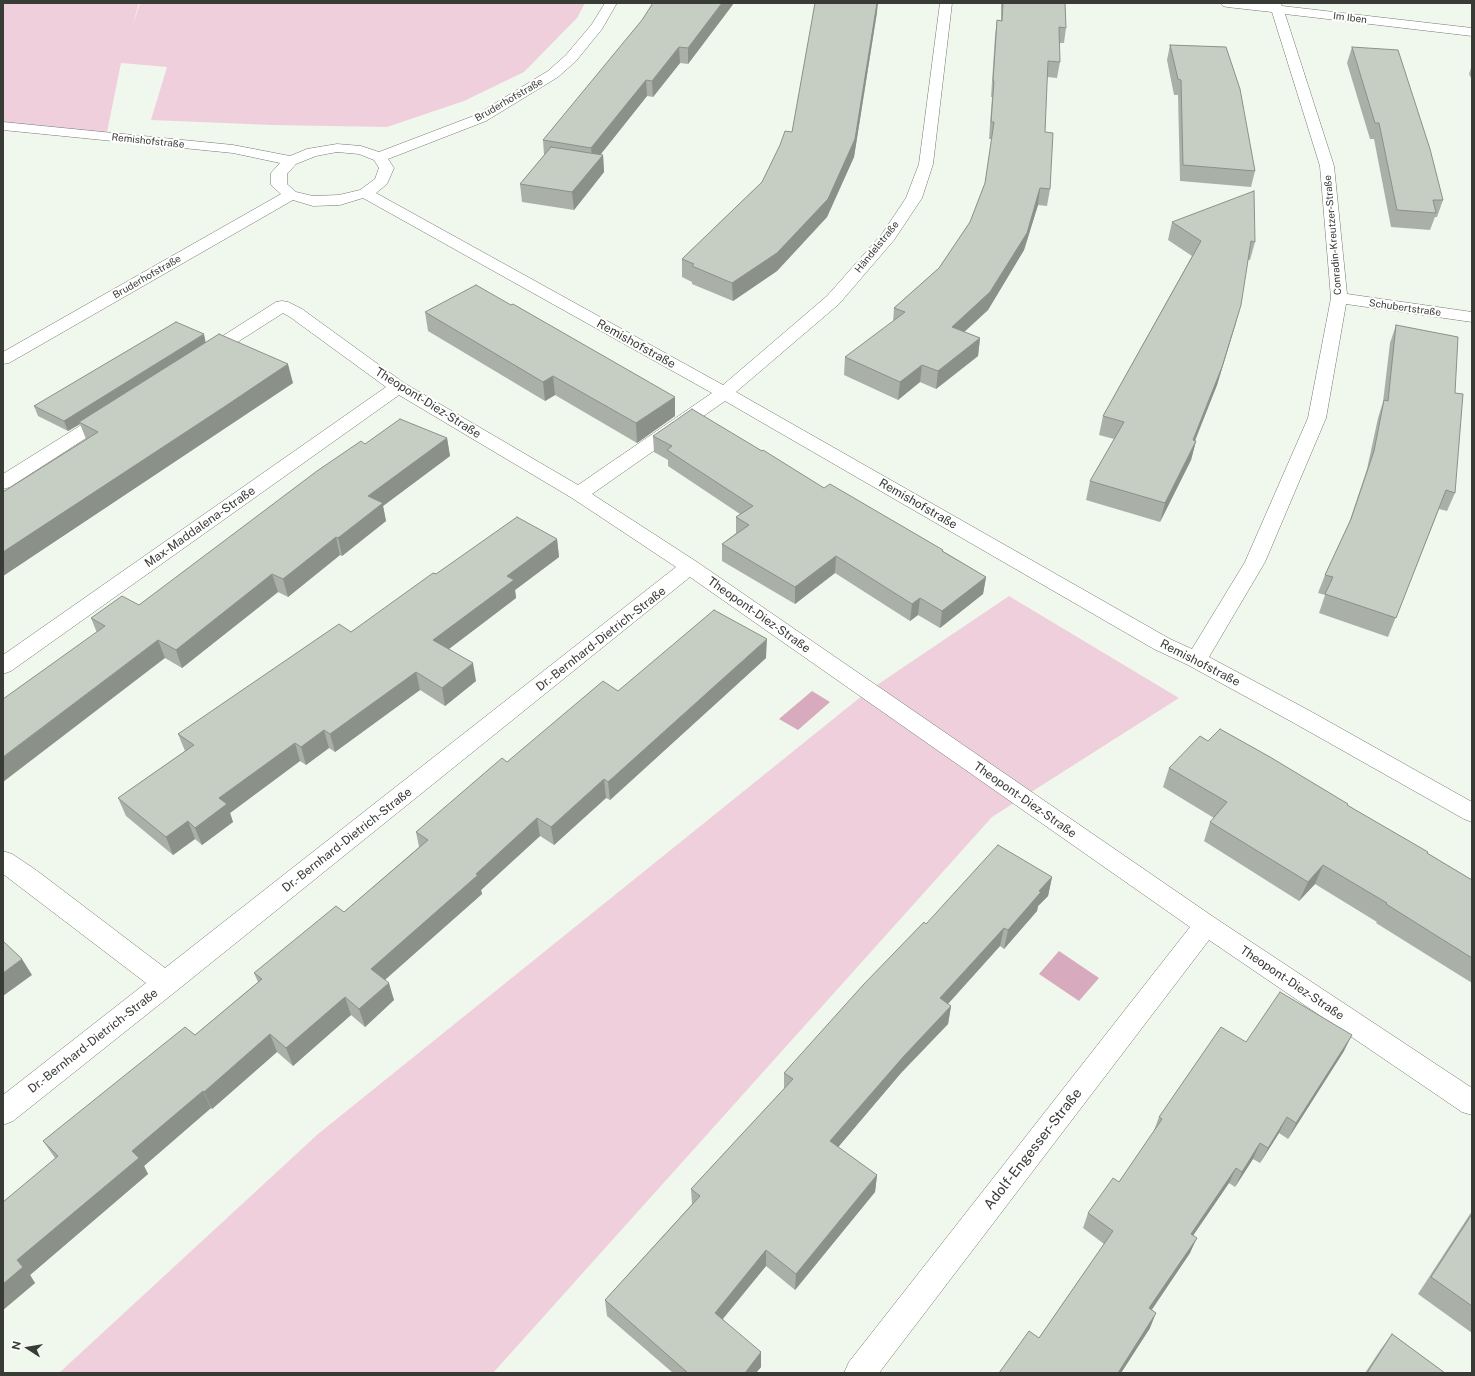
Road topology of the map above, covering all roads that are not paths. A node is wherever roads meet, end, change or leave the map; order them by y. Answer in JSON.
{"nodes":[{"id":1,"x":612,"y":3,"type":"edge"},
{"id":2,"x":946,"y":3,"type":"edge"},
{"id":3,"x":1228,"y":3,"type":"edge"},
{"id":4,"x":1275,"y":6,"type":"edge"},
{"id":5,"x":1472,"y":32,"type":"edge"},
{"id":6,"x":3,"y":126,"type":"edge"},
{"id":7,"x":379,"y":157,"type":"junction"},
{"id":8,"x":292,"y":161,"type":"junction"},
{"id":9,"x":365,"y":193,"type":"junction"},
{"id":10,"x":290,"y":195,"type":"junction"},
{"id":11,"x":1339,"y":298,"type":"junction"},
{"id":12,"x":1472,"y":317,"type":"edge"},
{"id":13,"x":3,"y":360,"type":"edge"},
{"id":14,"x":189,"y":365,"type":"edge"},
{"id":15,"x":398,"y":387,"type":"junction"},
{"id":16,"x":724,"y":393,"type":"junction"},
{"id":17,"x":122,"y":407,"type":"edge"},
{"id":18,"x":3,"y":483,"type":"edge"},
{"id":19,"x":579,"y":494,"type":"junction"},
{"id":20,"x":690,"y":568,"type":"junction"},
{"id":21,"x":1196,"y":660,"type":"junction"},
{"id":22,"x":3,"y":666,"type":"edge"},
{"id":23,"x":1472,"y":812,"type":"edge"},
{"id":24,"x":3,"y":860,"type":"edge"},
{"id":25,"x":1206,"y":924,"type":"junction"},
{"id":26,"x":166,"y":984,"type":"junction"},
{"id":27,"x":1472,"y":1104,"type":"edge"},
{"id":28,"x":3,"y":1112,"type":"edge"},
{"id":29,"x":860,"y":1373,"type":"edge"}],
"edges":[{"from":1,"to":7,"type":"street","name":"Bruderhofstraße"},
{"from":2,"to":16,"type":"street","name":"Händelstraße"},
{"from":3,"to":4,"type":"street","name":"Im Iben"},
{"from":4,"to":5,"type":"street","name":"Im Iben"},
{"from":4,"to":11,"type":"street","name":"Conradin-Kreutzer-Straße"},
{"from":6,"to":8,"type":"street","name":"Remishofstraße"},
{"from":7,"to":8,"type":"street"},
{"from":7,"to":9,"type":"street"},
{"from":8,"to":10,"type":"street"},
{"from":9,"to":10,"type":"street"},
{"from":9,"to":16,"type":"street","name":"Remishofstraße"},
{"from":10,"to":13,"type":"street","name":"Bruderhofstraße"},
{"from":11,"to":12,"type":"street","name":"Schubertstraße"},
{"from":11,"to":21,"type":"street","name":"Conradin-Kreutzer-Straße"},
{"from":14,"to":15,"type":"street","name":"Theopont-Diez-Straße"},
{"from":15,"to":19,"type":"street","name":"Theopont-Diez-Straße"},
{"from":15,"to":22,"type":"street","name":"Max-Maddalena-Straße"},
{"from":16,"to":19,"type":"street"},
{"from":16,"to":21,"type":"street","name":"Remishofstraße"},
{"from":17,"to":18,"type":"street"},
{"from":19,"to":20,"type":"street","name":"Theopont-Diez-Straße"},
{"from":20,"to":25,"type":"street","name":"Theopont-Diez-Straße"},
{"from":20,"to":26,"type":"street","name":"Dr.-Bernhard-Dietrich-Straße"},
{"from":21,"to":23,"type":"street","name":"Remishofstraße"},
{"from":24,"to":26,"type":"street"},
{"from":25,"to":27,"type":"street","name":"Theopont-Diez-Straße"},
{"from":25,"to":29,"type":"street","name":"Adolf-Engesser-Straße"},
{"from":26,"to":28,"type":"street","name":"Dr.-Bernhard-Dietrich-Straße"}]}
